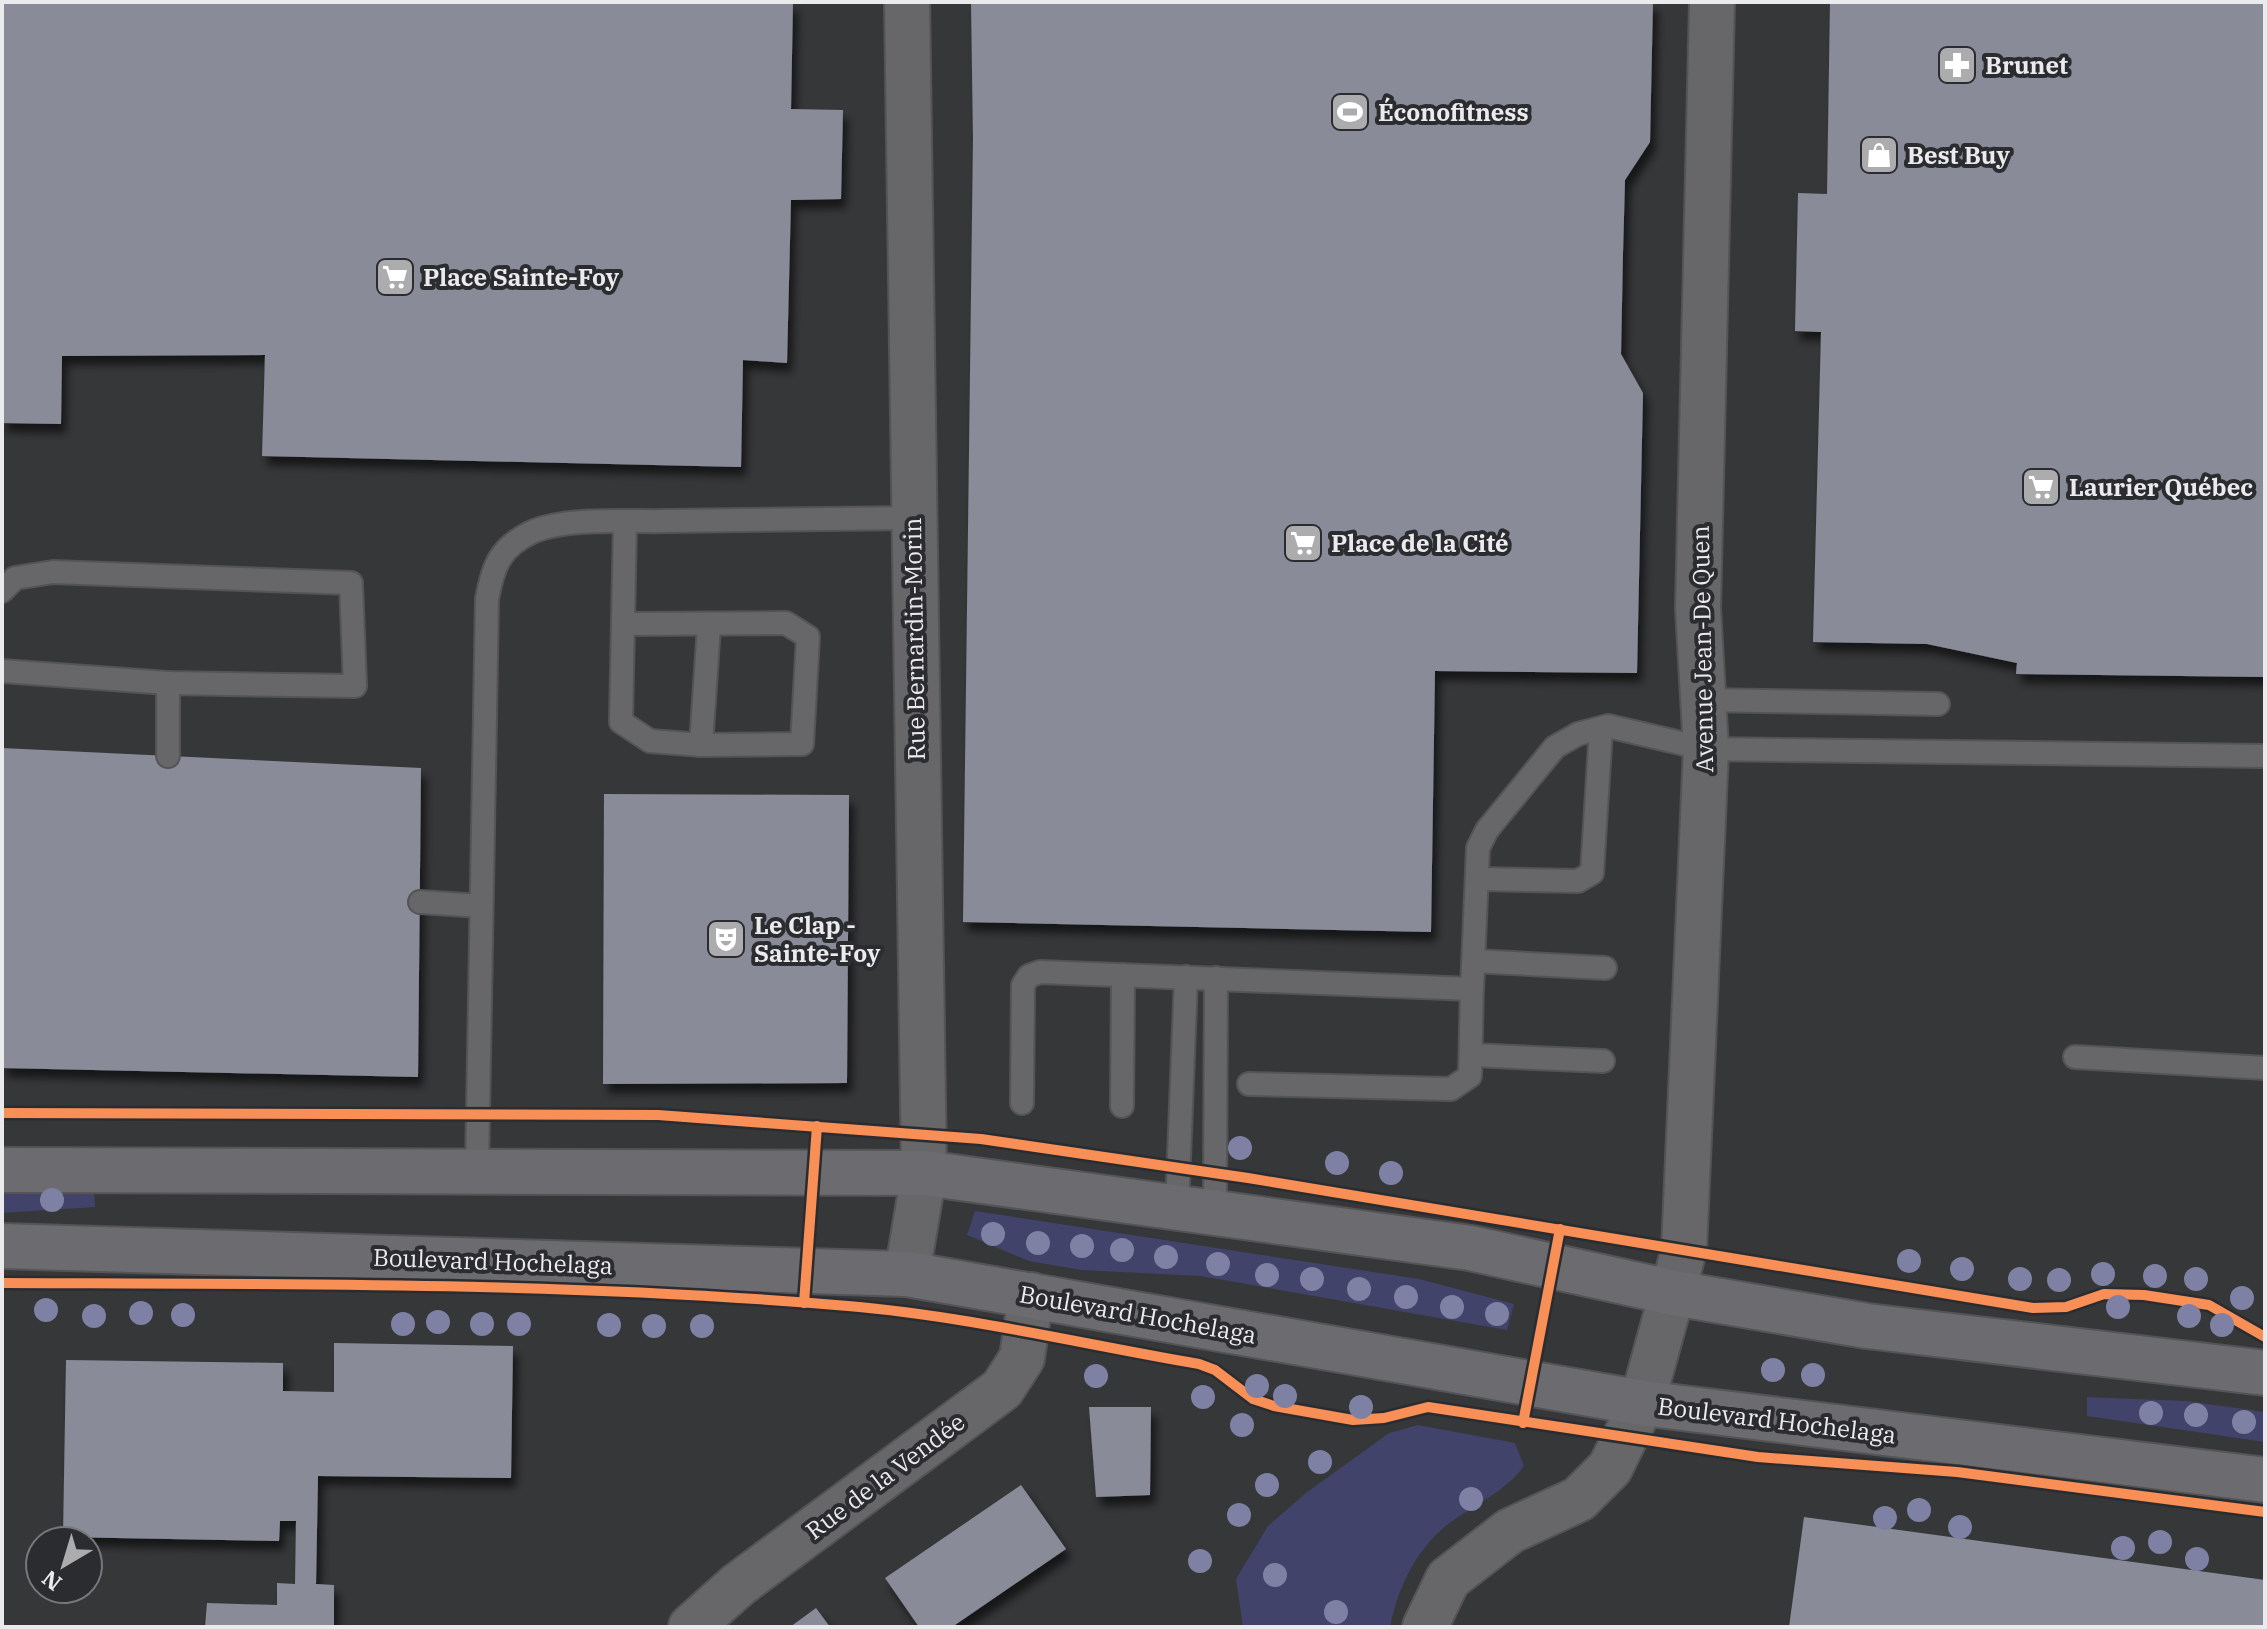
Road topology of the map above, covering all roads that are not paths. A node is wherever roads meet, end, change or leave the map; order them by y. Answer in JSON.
{"nodes":[{"id":1,"x":907,"y":2,"type":"edge"},
{"id":2,"x":1712,"y":2,"type":"edge"},
{"id":3,"x":913,"y":518,"type":"junction"},
{"id":4,"x":625,"y":522,"type":"junction"},
{"id":5,"x":2,"y":591,"type":"edge"},
{"id":6,"x":624,"y":624,"type":"junction"},
{"id":7,"x":709,"y":626,"type":"junction"},
{"id":8,"x":2,"y":671,"type":"edge"},
{"id":9,"x":168,"y":683,"type":"junction"},
{"id":10,"x":1703,"y":700,"type":"junction"},
{"id":11,"x":1938,"y":704,"type":"dead end"},
{"id":12,"x":1601,"y":729,"type":"junction"},
{"id":13,"x":701,"y":745,"type":"junction"},
{"id":14,"x":1706,"y":749,"type":"junction"},
{"id":15,"x":168,"y":756,"type":"dead end"},
{"id":16,"x":2265,"y":756,"type":"edge"},
{"id":17,"x":1479,"y":879,"type":"junction"},
{"id":18,"x":420,"y":902,"type":"dead end"},
{"id":19,"x":481,"y":906,"type":"junction"},
{"id":20,"x":1474,"y":961,"type":"junction"},
{"id":21,"x":1605,"y":968,"type":"dead end"},
{"id":22,"x":1123,"y":975,"type":"junction"},
{"id":23,"x":1186,"y":977,"type":"junction"},
{"id":24,"x":1216,"y":978,"type":"junction"},
{"id":25,"x":1472,"y":985,"type":"junction"},
{"id":26,"x":1471,"y":1055,"type":"junction"},
{"id":27,"x":2075,"y":1057,"type":"dead end"},
{"id":28,"x":1603,"y":1061,"type":"dead end"},
{"id":29,"x":2265,"y":1068,"type":"edge"},
{"id":30,"x":1249,"y":1084,"type":"dead end"},
{"id":31,"x":1022,"y":1103,"type":"dead end"},
{"id":32,"x":1122,"y":1106,"type":"dead end"},
{"id":33,"x":2,"y":1170,"type":"edge"},
{"id":34,"x":477,"y":1171,"type":"junction"},
{"id":35,"x":924,"y":1173,"type":"junction"},
{"id":36,"x":1196,"y":1211,"type":"junction"},
{"id":37,"x":2,"y":1246,"type":"edge"},
{"id":38,"x":907,"y":1274,"type":"junction"},
{"id":39,"x":1674,"y":1293,"type":"junction"},
{"id":40,"x":1031,"y":1295,"type":"junction"},
{"id":41,"x":2265,"y":1373,"type":"edge"},
{"id":42,"x":1642,"y":1403,"type":"junction"},
{"id":43,"x":2265,"y":1480,"type":"edge"},
{"id":44,"x":691,"y":1627,"type":"edge"},
{"id":45,"x":1425,"y":1627,"type":"edge"}],
"edges":[{"from":1,"to":3,"type":"street","name":"Rue Bernardin-Morin"},
{"from":2,"to":10,"type":"street","name":"Avenue Jean-De Quen"},
{"from":3,"to":4,"type":"lane"},
{"from":3,"to":35,"type":"street","name":"Rue Bernardin-Morin"},
{"from":4,"to":6,"type":"lane"},
{"from":4,"to":19,"type":"lane"},
{"from":5,"to":9,"type":"lane"},
{"from":6,"to":7,"type":"lane"},
{"from":6,"to":13,"type":"lane"},
{"from":7,"to":13,"type":"lane"},
{"from":7,"to":13,"type":"lane"},
{"from":8,"to":9,"type":"lane"},
{"from":9,"to":15,"type":"lane"},
{"from":10,"to":11,"type":"lane"},
{"from":10,"to":14,"type":"street","name":"Avenue Jean-De Quen"},
{"from":12,"to":14,"type":"lane"},
{"from":12,"to":17,"type":"lane"},
{"from":12,"to":17,"type":"lane"},
{"from":14,"to":16,"type":"lane"},
{"from":14,"to":39,"type":"street","name":"Avenue Jean-De Quen"},
{"from":17,"to":20,"type":"lane"},
{"from":18,"to":19,"type":"lane"},
{"from":19,"to":34,"type":"lane"},
{"from":20,"to":21,"type":"lane"},
{"from":20,"to":25,"type":"lane"},
{"from":22,"to":23,"type":"lane"},
{"from":22,"to":31,"type":"lane"},
{"from":22,"to":32,"type":"lane"},
{"from":23,"to":24,"type":"lane"},
{"from":23,"to":36,"type":"lane"},
{"from":24,"to":25,"type":"lane"},
{"from":24,"to":36,"type":"lane"},
{"from":25,"to":26,"type":"lane"},
{"from":26,"to":28,"type":"lane"},
{"from":26,"to":30,"type":"lane"},
{"from":27,"to":29,"type":"lane"},
{"from":33,"to":34,"type":"main road"},
{"from":34,"to":35,"type":"main road"},
{"from":35,"to":36,"type":"main road"},
{"from":35,"to":38,"type":"street","name":"Rue Bernardin-Morin"},
{"from":36,"to":39,"type":"main road"},
{"from":37,"to":38,"type":"main road","name":"Boulevard Hochelaga"},
{"from":38,"to":40,"type":"main road","name":"Boulevard Hochelaga"},
{"from":39,"to":41,"type":"main road"},
{"from":39,"to":42,"type":"street","name":"Avenue Jean-De Quen"},
{"from":40,"to":42,"type":"main road","name":"Boulevard Hochelaga"},
{"from":40,"to":44,"type":"street","name":"Rue de la Vendée"},
{"from":42,"to":43,"type":"main road","name":"Boulevard Hochelaga"},
{"from":42,"to":45,"type":"street","name":"Avenue Jean-De Quen"}]}
